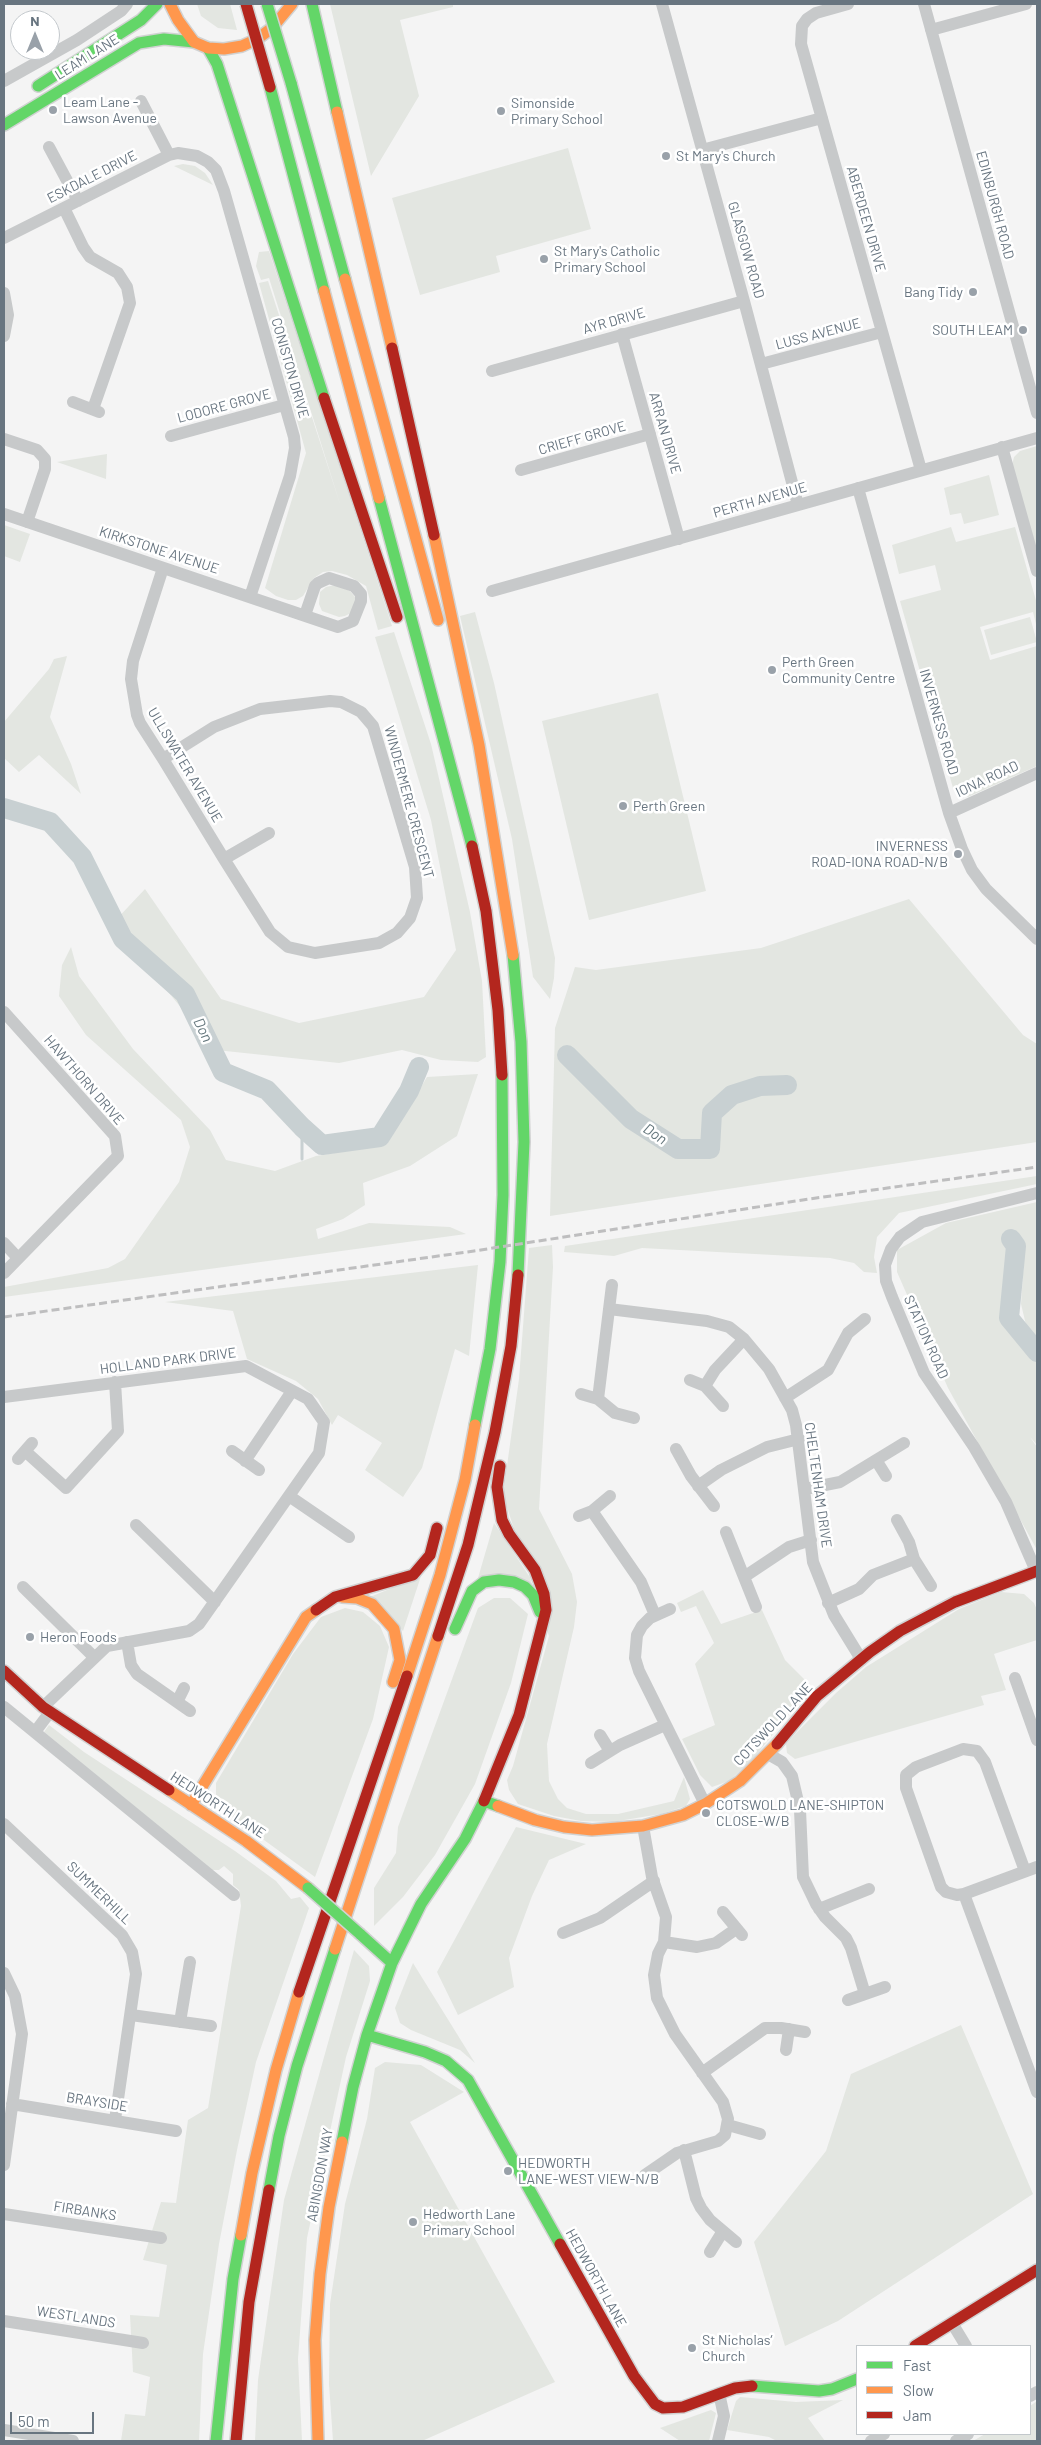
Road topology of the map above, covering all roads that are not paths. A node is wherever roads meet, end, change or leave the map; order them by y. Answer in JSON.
{"nodes":[{"id":1,"x":127,"y":4,"type":"edge"},
{"id":2,"x":157,"y":4,"type":"edge"},
{"id":3,"x":170,"y":4,"type":"edge"},
{"id":4,"x":246,"y":4,"type":"edge"},
{"id":5,"x":267,"y":4,"type":"edge"},
{"id":6,"x":292,"y":4,"type":"edge"},
{"id":7,"x":312,"y":4,"type":"edge"},
{"id":8,"x":662,"y":4,"type":"edge"},
{"id":9,"x":848,"y":4,"type":"edge"},
{"id":10,"x":924,"y":4,"type":"edge"},
{"id":11,"x":1026,"y":4,"type":"edge"},
{"id":12,"x":931,"y":30,"type":"junction"},
{"id":13,"x":194,"y":42,"type":"junction"},
{"id":14,"x":208,"y":48,"type":"junction"},
{"id":15,"x":4,"y":81,"type":"edge"},
{"id":16,"x":28,"y":92,"type":"dead end"},
{"id":17,"x":141,"y":101,"type":"dead end"},
{"id":18,"x":822,"y":118,"type":"junction"},
{"id":19,"x":4,"y":126,"type":"edge"},
{"id":20,"x":49,"y":147,"type":"dead end"},
{"id":21,"x":702,"y":150,"type":"junction"},
{"id":22,"x":169,"y":154,"type":"junction"},
{"id":23,"x":78,"y":201,"type":"junction"},
{"id":24,"x":64,"y":208,"type":"junction"},
{"id":25,"x":4,"y":238,"type":"edge"},
{"id":26,"x":4,"y":293,"type":"edge"},
{"id":27,"x":744,"y":301,"type":"junction"},
{"id":28,"x":882,"y":332,"type":"junction"},
{"id":29,"x":622,"y":334,"type":"junction"},
{"id":30,"x":4,"y":336,"type":"edge"},
{"id":31,"x":761,"y":364,"type":"junction"},
{"id":32,"x":492,"y":372,"type":"dead end"},
{"id":33,"x":73,"y":402,"type":"dead end"},
{"id":34,"x":284,"y":405,"type":"junction"},
{"id":35,"x":1037,"y":414,"type":"edge"},
{"id":36,"x":650,"y":434,"type":"junction"},
{"id":37,"x":171,"y":436,"type":"dead end"},
{"id":38,"x":1037,"y":438,"type":"edge"},
{"id":39,"x":4,"y":439,"type":"edge"},
{"id":40,"x":1002,"y":447,"type":"junction"},
{"id":41,"x":522,"y":470,"type":"dead end"},
{"id":42,"x":920,"y":470,"type":"junction"},
{"id":43,"x":858,"y":488,"type":"junction"},
{"id":44,"x":798,"y":505,"type":"junction"},
{"id":45,"x":4,"y":514,"type":"edge"},
{"id":46,"x":27,"y":522,"type":"junction"},
{"id":47,"x":679,"y":539,"type":"junction"},
{"id":48,"x":163,"y":568,"type":"junction"},
{"id":49,"x":1037,"y":571,"type":"edge"},
{"id":50,"x":492,"y":591,"type":"dead end"},
{"id":51,"x":250,"y":597,"type":"junction"},
{"id":52,"x":305,"y":615,"type":"junction"},
{"id":53,"x":441,"y":633,"type":"dead end"},
{"id":54,"x":449,"y":661,"type":"dead end"},
{"id":55,"x":162,"y":759,"type":"junction"},
{"id":56,"x":1037,"y":773,"type":"edge"},
{"id":57,"x":462,"y":803,"type":"junction"},
{"id":58,"x":949,"y":813,"type":"junction"},
{"id":59,"x":492,"y":830,"type":"junction"},
{"id":60,"x":270,"y":833,"type":"dead end"},
{"id":61,"x":224,"y":859,"type":"junction"},
{"id":62,"x":396,"y":933,"type":"joint"},
{"id":63,"x":1037,"y":939,"type":"edge"},
{"id":64,"x":4,"y":1012,"type":"edge"},
{"id":65,"x":1037,"y":1193,"type":"edge"},
{"id":66,"x":4,"y":1243,"type":"edge"},
{"id":67,"x":18,"y":1258,"type":"junction"},
{"id":68,"x":4,"y":1273,"type":"edge"},
{"id":69,"x":612,"y":1285,"type":"dead end"},
{"id":70,"x":609,"y":1309,"type":"junction"},
{"id":71,"x":865,"y":1319,"type":"dead end"},
{"id":72,"x":744,"y":1338,"type":"junction"},
{"id":73,"x":511,"y":1346,"type":"junction"},
{"id":74,"x":490,"y":1349,"type":"junction"},
{"id":75,"x":690,"y":1380,"type":"dead end"},
{"id":76,"x":114,"y":1382,"type":"junction"},
{"id":77,"x":705,"y":1386,"type":"junction"},
{"id":78,"x":292,"y":1390,"type":"junction"},
{"id":79,"x":581,"y":1394,"type":"dead end"},
{"id":80,"x":4,"y":1397,"type":"edge"},
{"id":81,"x":785,"y":1398,"type":"junction"},
{"id":82,"x":598,"y":1400,"type":"junction"},
{"id":83,"x":723,"y":1406,"type":"dead end"},
{"id":84,"x":634,"y":1418,"type":"dead end"},
{"id":85,"x":799,"y":1439,"type":"junction"},
{"id":86,"x":460,"y":1440,"type":"dead end"},
{"id":87,"x":904,"y":1443,"type":"dead end"},
{"id":88,"x":676,"y":1449,"type":"dead end"},
{"id":89,"x":25,"y":1451,"type":"dead end"},
{"id":90,"x":232,"y":1452,"type":"dead end"},
{"id":91,"x":876,"y":1460,"type":"junction"},
{"id":92,"x":245,"y":1461,"type":"junction"},
{"id":93,"x":259,"y":1470,"type":"dead end"},
{"id":94,"x":886,"y":1476,"type":"dead end"},
{"id":95,"x":698,"y":1486,"type":"junction"},
{"id":96,"x":805,"y":1489,"type":"junction"},
{"id":97,"x":289,"y":1496,"type":"junction"},
{"id":98,"x":610,"y":1496,"type":"dead end"},
{"id":99,"x":714,"y":1506,"type":"dead end"},
{"id":100,"x":592,"y":1510,"type":"junction"},
{"id":101,"x":579,"y":1516,"type":"dead end"},
{"id":102,"x":440,"y":1517,"type":"dead end"},
{"id":103,"x":897,"y":1520,"type":"dead end"},
{"id":104,"x":136,"y":1525,"type":"dead end"},
{"id":105,"x":726,"y":1532,"type":"dead end"},
{"id":106,"x":349,"y":1537,"type":"dead end"},
{"id":107,"x":811,"y":1540,"type":"junction"},
{"id":108,"x":914,"y":1559,"type":"junction"},
{"id":109,"x":1037,"y":1571,"type":"edge"},
{"id":110,"x":744,"y":1577,"type":"junction"},
{"id":111,"x":930,"y":1586,"type":"dead end"},
{"id":112,"x":23,"y":1588,"type":"dead end"},
{"id":113,"x":335,"y":1597,"type":"junction"},
{"id":114,"x":215,"y":1602,"type":"junction"},
{"id":115,"x":828,"y":1603,"type":"junction"},
{"id":116,"x":756,"y":1607,"type":"dead end"},
{"id":117,"x":670,"y":1609,"type":"dead end"},
{"id":118,"x":655,"y":1615,"type":"junction"},
{"id":119,"x":543,"y":1626,"type":"junction"},
{"id":120,"x":126,"y":1642,"type":"junction"},
{"id":121,"x":450,"y":1642,"type":"dead end"},
{"id":122,"x":94,"y":1657,"type":"junction"},
{"id":123,"x":861,"y":1659,"type":"junction"},
{"id":124,"x":440,"y":1668,"type":"dead end"},
{"id":125,"x":4,"y":1671,"type":"edge"},
{"id":126,"x":1015,"y":1678,"type":"dead end"},
{"id":127,"x":184,"y":1688,"type":"dead end"},
{"id":128,"x":177,"y":1702,"type":"junction"},
{"id":129,"x":4,"y":1707,"type":"edge"},
{"id":130,"x":47,"y":1710,"type":"junction"},
{"id":131,"x":190,"y":1711,"type":"dead end"},
{"id":132,"x":665,"y":1725,"type":"junction"},
{"id":133,"x":34,"y":1732,"type":"junction"},
{"id":134,"x":600,"y":1734,"type":"dead end"},
{"id":135,"x":405,"y":1735,"type":"junction"},
{"id":136,"x":1037,"y":1740,"type":"edge"},
{"id":137,"x":610,"y":1751,"type":"junction"},
{"id":138,"x":768,"y":1754,"type":"junction"},
{"id":139,"x":591,"y":1763,"type":"dead end"},
{"id":140,"x":484,"y":1801,"type":"junction"},
{"id":141,"x":705,"y":1804,"type":"junction"},
{"id":142,"x":191,"y":1805,"type":"junction"},
{"id":143,"x":4,"y":1824,"type":"edge"},
{"id":144,"x":643,"y":1826,"type":"junction"},
{"id":145,"x":352,"y":1832,"type":"junction"},
{"id":146,"x":1031,"y":1869,"type":"edge"},
{"id":147,"x":228,"y":1873,"type":"dead end"},
{"id":148,"x":654,"y":1881,"type":"junction"},
{"id":149,"x":221,"y":1884,"type":"junction"},
{"id":150,"x":869,"y":1889,"type":"dead end"},
{"id":151,"x":964,"y":1894,"type":"junction"},
{"id":152,"x":234,"y":1895,"type":"dead end"},
{"id":153,"x":819,"y":1909,"type":"junction"},
{"id":154,"x":723,"y":1912,"type":"dead end"},
{"id":155,"x":563,"y":1933,"type":"dead end"},
{"id":156,"x":664,"y":1942,"type":"junction"},
{"id":157,"x":190,"y":1962,"type":"dead end"},
{"id":158,"x":392,"y":1963,"type":"junction"},
{"id":159,"x":4,"y":1973,"type":"edge"},
{"id":160,"x":885,"y":1987,"type":"dead end"},
{"id":161,"x":864,"y":1994,"type":"junction"},
{"id":162,"x":848,"y":2000,"type":"dead end"},
{"id":163,"x":131,"y":2015,"type":"junction"},
{"id":164,"x":180,"y":2022,"type":"junction"},
{"id":165,"x":211,"y":2026,"type":"dead end"},
{"id":166,"x":789,"y":2029,"type":"junction"},
{"id":167,"x":805,"y":2032,"type":"dead end"},
{"id":168,"x":367,"y":2035,"type":"junction"},
{"id":169,"x":786,"y":2050,"type":"dead end"},
{"id":170,"x":702,"y":2073,"type":"junction"},
{"id":171,"x":1037,"y":2092,"type":"edge"},
{"id":172,"x":12,"y":2104,"type":"junction"},
{"id":173,"x":115,"y":2120,"type":"junction"},
{"id":174,"x":728,"y":2125,"type":"junction"},
{"id":175,"x":176,"y":2131,"type":"dead end"},
{"id":176,"x":760,"y":2134,"type":"dead end"},
{"id":177,"x":684,"y":2150,"type":"junction"},
{"id":178,"x":4,"y":2165,"type":"edge"},
{"id":179,"x":645,"y":2175,"type":"dead end"},
{"id":180,"x":4,"y":2214,"type":"edge"},
{"id":181,"x":723,"y":2231,"type":"junction"},
{"id":182,"x":161,"y":2237,"type":"dead end"},
{"id":183,"x":736,"y":2242,"type":"dead end"},
{"id":184,"x":710,"y":2252,"type":"dead end"},
{"id":185,"x":1037,"y":2270,"type":"edge"},
{"id":186,"x":4,"y":2321,"type":"edge"},
{"id":187,"x":952,"y":2323,"type":"junction"},
{"id":188,"x":143,"y":2343,"type":"dead end"},
{"id":189,"x":917,"y":2345,"type":"edge"},
{"id":190,"x":965,"y":2345,"type":"edge"},
{"id":191,"x":856,"y":2379,"type":"edge"},
{"id":192,"x":720,"y":2393,"type":"junction"},
{"id":193,"x":4,"y":2430,"type":"edge"},
{"id":194,"x":882,"y":2435,"type":"edge"},
{"id":195,"x":966,"y":2435,"type":"edge"},
{"id":196,"x":73,"y":2441,"type":"edge"},
{"id":197,"x":216,"y":2441,"type":"edge"},
{"id":198,"x":236,"y":2441,"type":"edge"},
{"id":199,"x":318,"y":2441,"type":"edge"},
{"id":200,"x":718,"y":2441,"type":"edge"},
{"id":201,"x":871,"y":2441,"type":"edge"},
{"id":202,"x":955,"y":2441,"type":"edge"}],
"edges":[{"from":1,"to":15,"type":"street"},
{"from":2,"to":16,"type":"main road","name":"LEAM LANE"},
{"from":3,"to":13,"type":"main road"},
{"from":4,"to":57,"type":"main road","bridge":true},
{"from":5,"to":53,"type":"main road","bridge":true},
{"from":6,"to":14,"type":"main road"},
{"from":7,"to":59,"type":"main road"},
{"from":8,"to":21,"type":"street","name":"GLASGOW ROAD"},
{"from":9,"to":18,"type":"street","name":"ABERDEEN DRIVE"},
{"from":10,"to":12,"type":"street","name":"EDINBURGH ROAD"},
{"from":11,"to":12,"type":"street"},
{"from":12,"to":35,"type":"street","name":"EDINBURGH ROAD"},
{"from":13,"to":14,"type":"main road"},
{"from":13,"to":19,"type":"main road","name":"LEAM LANE"},
{"from":14,"to":57,"type":"main road"},
{"from":17,"to":22,"type":"street"},
{"from":18,"to":21,"type":"street"},
{"from":18,"to":28,"type":"street","name":"ABERDEEN DRIVE"},
{"from":20,"to":23,"type":"street"},
{"from":21,"to":27,"type":"street","name":"GLASGOW ROAD"},
{"from":22,"to":23,"type":"street","name":"ESKDALE DRIVE"},
{"from":22,"to":34,"type":"street","name":"CONISTON DRIVE"},
{"from":23,"to":24,"type":"street","name":"ESKDALE DRIVE"},
{"from":24,"to":25,"type":"street","name":"ESKDALE DRIVE"},
{"from":24,"to":33,"type":"street"},
{"from":26,"to":30,"type":"street"},
{"from":27,"to":29,"type":"street","name":"AYR DRIVE"},
{"from":27,"to":31,"type":"street","name":"GLASGOW ROAD"},
{"from":28,"to":31,"type":"street","name":"LUSS AVENUE"},
{"from":28,"to":42,"type":"street","name":"ABERDEEN DRIVE"},
{"from":29,"to":32,"type":"street","name":"AYR DRIVE"},
{"from":29,"to":36,"type":"street","name":"ARRAN DRIVE"},
{"from":31,"to":44,"type":"street","name":"GLASGOW ROAD"},
{"from":34,"to":37,"type":"street","name":"LODORE GROVE"},
{"from":34,"to":51,"type":"street","name":"CONISTON DRIVE"},
{"from":36,"to":41,"type":"street","name":"CRIEFF GROVE"},
{"from":36,"to":47,"type":"street","name":"ARRAN DRIVE"},
{"from":38,"to":40,"type":"street","name":"PERTH AVENUE"},
{"from":39,"to":46,"type":"street"},
{"from":40,"to":42,"type":"street","name":"PERTH AVENUE"},
{"from":40,"to":49,"type":"street"},
{"from":42,"to":43,"type":"street","name":"PERTH AVENUE"},
{"from":43,"to":44,"type":"street","name":"PERTH AVENUE"},
{"from":43,"to":58,"type":"street","name":"INVERNESS ROAD"},
{"from":44,"to":47,"type":"street","name":"PERTH AVENUE"},
{"from":45,"to":46,"type":"street","name":"KIRKSTONE AVENUE"},
{"from":46,"to":48,"type":"street","name":"KIRKSTONE AVENUE"},
{"from":47,"to":50,"type":"street","name":"PERTH AVENUE"},
{"from":48,"to":51,"type":"street","name":"KIRKSTONE AVENUE"},
{"from":48,"to":55,"type":"street","name":"ULLSWATER AVENUE"},
{"from":51,"to":52,"type":"street","name":"KIRKSTONE AVENUE"},
{"from":52,"to":52,"type":"street","name":"KIRKSTONE AVENUE"},
{"from":54,"to":59,"type":"main road"},
{"from":55,"to":61,"type":"street","name":"ULLSWATER AVENUE"},
{"from":55,"to":62,"type":"street","name":"WINDERMERE CRESCENT"},
{"from":56,"to":58,"type":"street","name":"IONA ROAD"},
{"from":57,"to":74,"type":"main road"},
{"from":58,"to":63,"type":"street","name":"INVERNESS ROAD"},
{"from":59,"to":73,"type":"main road"},
{"from":60,"to":61,"type":"street"},
{"from":61,"to":62,"type":"street","name":"ULLSWATER AVENUE"},
{"from":64,"to":67,"type":"street","name":"HAWTHORN DRIVE"},
{"from":65,"to":109,"type":"street","name":"STATION ROAD"},
{"from":66,"to":67,"type":"street"},
{"from":67,"to":68,"type":"street","name":"HAWTHORN DRIVE"},
{"from":69,"to":70,"type":"street"},
{"from":70,"to":72,"type":"street","name":"CHELTENHAM DRIVE"},
{"from":70,"to":82,"type":"street"},
{"from":71,"to":81,"type":"street"},
{"from":72,"to":77,"type":"street"},
{"from":72,"to":81,"type":"street","name":"CHELTENHAM DRIVE"},
{"from":73,"to":119,"type":"main road","name":"ABINGDON WAY"},
{"from":73,"to":135,"type":"main road"},
{"from":74,"to":86,"type":"main road"},
{"from":74,"to":145,"type":"main road"},
{"from":75,"to":77,"type":"street"},
{"from":76,"to":78,"type":"street","name":"HOLLAND PARK DRIVE"},
{"from":76,"to":80,"type":"street","name":"HOLLAND PARK DRIVE"},
{"from":76,"to":89,"type":"street"},
{"from":77,"to":83,"type":"street"},
{"from":78,"to":92,"type":"street"},
{"from":78,"to":97,"type":"street","name":"HOLLAND PARK DRIVE"},
{"from":79,"to":82,"type":"street"},
{"from":81,"to":85,"type":"street","name":"CHELTENHAM DRIVE"},
{"from":82,"to":84,"type":"street"},
{"from":85,"to":95,"type":"street"},
{"from":85,"to":96,"type":"street","name":"CHELTENHAM DRIVE"},
{"from":87,"to":91,"type":"street"},
{"from":88,"to":95,"type":"street"},
{"from":90,"to":92,"type":"street"},
{"from":91,"to":94,"type":"street"},
{"from":91,"to":96,"type":"street"},
{"from":92,"to":93,"type":"street"},
{"from":95,"to":99,"type":"street"},
{"from":96,"to":107,"type":"street","name":"CHELTENHAM DRIVE"},
{"from":97,"to":106,"type":"street"},
{"from":97,"to":114,"type":"street","name":"HOLLAND PARK DRIVE"},
{"from":98,"to":100,"type":"street"},
{"from":100,"to":101,"type":"street"},
{"from":100,"to":118,"type":"street"},
{"from":102,"to":113,"type":"main road"},
{"from":103,"to":108,"type":"street"},
{"from":104,"to":114,"type":"street"},
{"from":105,"to":110,"type":"street"},
{"from":107,"to":110,"type":"street"},
{"from":107,"to":115,"type":"street","name":"CHELTENHAM DRIVE"},
{"from":108,"to":111,"type":"street"},
{"from":108,"to":115,"type":"street"},
{"from":109,"to":123,"type":"main road","name":"COTSWOLD LANE"},
{"from":110,"to":116,"type":"street"},
{"from":112,"to":122,"type":"street"},
{"from":113,"to":142,"type":"main road"},
{"from":113,"to":145,"type":"main road"},
{"from":114,"to":120,"type":"street","name":"HOLLAND PARK DRIVE"},
{"from":115,"to":123,"type":"street","name":"CHELTENHAM DRIVE"},
{"from":117,"to":118,"type":"street"},
{"from":118,"to":132,"type":"street"},
{"from":119,"to":121,"type":"main road"},
{"from":119,"to":140,"type":"main road","name":"ABINGDON WAY"},
{"from":120,"to":122,"type":"street","name":"HOLLAND PARK DRIVE"},
{"from":120,"to":128,"type":"street"},
{"from":122,"to":130,"type":"street","name":"HOLLAND PARK DRIVE"},
{"from":123,"to":138,"type":"main road","name":"COTSWOLD LANE"},
{"from":124,"to":135,"type":"main road"},
{"from":125,"to":130,"type":"main road","name":"HEDWORTH LANE"},
{"from":126,"to":136,"type":"street"},
{"from":127,"to":128,"type":"street"},
{"from":128,"to":131,"type":"street"},
{"from":129,"to":133,"type":"street"},
{"from":130,"to":133,"type":"street"},
{"from":130,"to":142,"type":"main road","name":"HEDWORTH LANE"},
{"from":132,"to":137,"type":"street"},
{"from":132,"to":141,"type":"street"},
{"from":133,"to":149,"type":"street"},
{"from":134,"to":137,"type":"street"},
{"from":135,"to":198,"type":"main road"},
{"from":137,"to":139,"type":"street"},
{"from":138,"to":141,"type":"main road","name":"COTSWOLD LANE"},
{"from":138,"to":153,"type":"street"},
{"from":140,"to":144,"type":"main road","name":"COTSWOLD LANE"},
{"from":140,"to":158,"type":"main road","name":"ABINGDON WAY"},
{"from":141,"to":144,"type":"main road","name":"COTSWOLD LANE"},
{"from":142,"to":158,"type":"main road","name":"HEDWORTH LANE","bridge":true},
{"from":143,"to":163,"type":"street","name":"SUMMERHILL"},
{"from":144,"to":148,"type":"street"},
{"from":145,"to":197,"type":"main road"},
{"from":146,"to":151,"type":"street"},
{"from":146,"to":151,"type":"street"},
{"from":147,"to":149,"type":"street"},
{"from":148,"to":155,"type":"street"},
{"from":148,"to":156,"type":"street"},
{"from":149,"to":152,"type":"street"},
{"from":150,"to":153,"type":"street"},
{"from":151,"to":171,"type":"street"},
{"from":153,"to":161,"type":"street"},
{"from":154,"to":156,"type":"street"},
{"from":156,"to":170,"type":"street"},
{"from":157,"to":164,"type":"street"},
{"from":158,"to":168,"type":"main road","name":"ABINGDON WAY"},
{"from":159,"to":172,"type":"street"},
{"from":160,"to":161,"type":"street"},
{"from":161,"to":162,"type":"street"},
{"from":163,"to":164,"type":"street"},
{"from":163,"to":173,"type":"street","name":"SUMMERHILL"},
{"from":164,"to":165,"type":"street"},
{"from":166,"to":167,"type":"street"},
{"from":166,"to":169,"type":"street"},
{"from":166,"to":170,"type":"street"},
{"from":168,"to":192,"type":"main road","name":"HEDWORTH LANE"},
{"from":168,"to":199,"type":"main road","name":"ABINGDON WAY"},
{"from":170,"to":174,"type":"street"},
{"from":172,"to":173,"type":"street","name":"BRAYSIDE"},
{"from":172,"to":178,"type":"street"},
{"from":173,"to":175,"type":"street","name":"BRAYSIDE"},
{"from":174,"to":176,"type":"street"},
{"from":174,"to":177,"type":"street"},
{"from":177,"to":179,"type":"street"},
{"from":177,"to":181,"type":"street"},
{"from":180,"to":182,"type":"street","name":"FIRBANKS"},
{"from":181,"to":183,"type":"street"},
{"from":181,"to":184,"type":"street"},
{"from":185,"to":187,"type":"main road"},
{"from":186,"to":188,"type":"street","name":"WESTLANDS"},
{"from":187,"to":189,"type":"main road"},
{"from":187,"to":190,"type":"street"},
{"from":191,"to":192,"type":"main road","name":"HEDWORTH LANE"},
{"from":192,"to":200,"type":"street"},
{"from":193,"to":196,"type":"street"},
{"from":194,"to":201,"type":"street"},
{"from":195,"to":202,"type":"street"}]}
